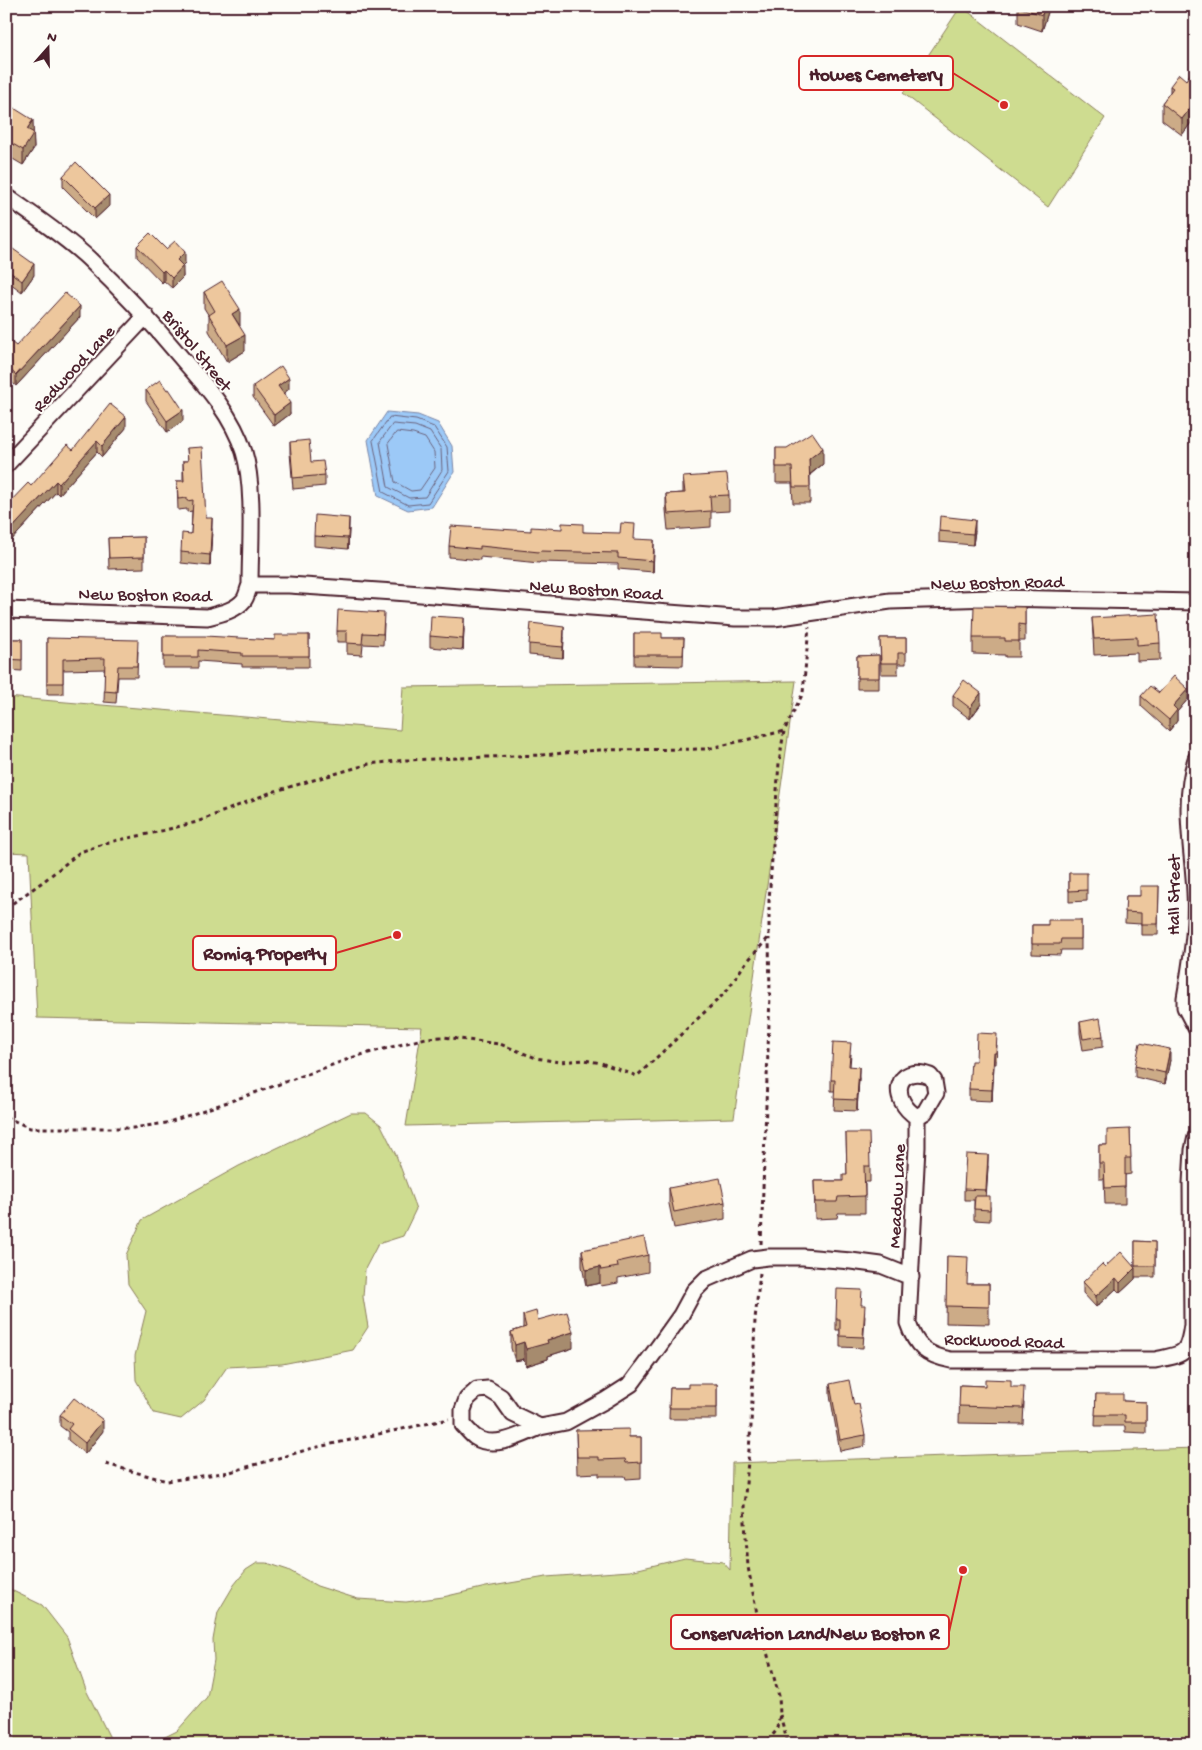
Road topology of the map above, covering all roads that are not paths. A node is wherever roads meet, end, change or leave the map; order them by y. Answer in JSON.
{"nodes":[{"id":1,"x":6,"y":196,"type":"edge"},
{"id":2,"x":146,"y":316,"type":"junction"},
{"id":3,"x":6,"y":466,"type":"edge"},
{"id":4,"x":250,"y":585,"type":"junction"},
{"id":5,"x":1196,"y":602,"type":"edge"},
{"id":6,"x":6,"y":610,"type":"edge"},
{"id":7,"x":1196,"y":759,"type":"edge"},
{"id":8,"x":1196,"y":1028,"type":"edge"},
{"id":9,"x":917,"y":1117,"type":"dead end"},
{"id":10,"x":1196,"y":1137,"type":"edge"},
{"id":11,"x":911,"y":1277,"type":"junction"},
{"id":12,"x":540,"y":1427,"type":"junction"}],
"edges":[{"from":1,"to":2,"type":"street","name":"Bristol Street"},
{"from":2,"to":3,"type":"street","name":"Redwood Lane"},
{"from":2,"to":4,"type":"street","name":"Bristol Street"},
{"from":4,"to":5,"type":"street","name":"New Boston Road"},
{"from":4,"to":6,"type":"street","name":"New Boston Road"},
{"from":7,"to":8,"type":"street","name":"Hall Street"},
{"from":9,"to":11,"type":"street","name":"Meadow Lane"},
{"from":10,"to":11,"type":"street","name":"Rockwood Road"},
{"from":11,"to":12,"type":"street"},
{"from":12,"to":12,"type":"street"}]}
